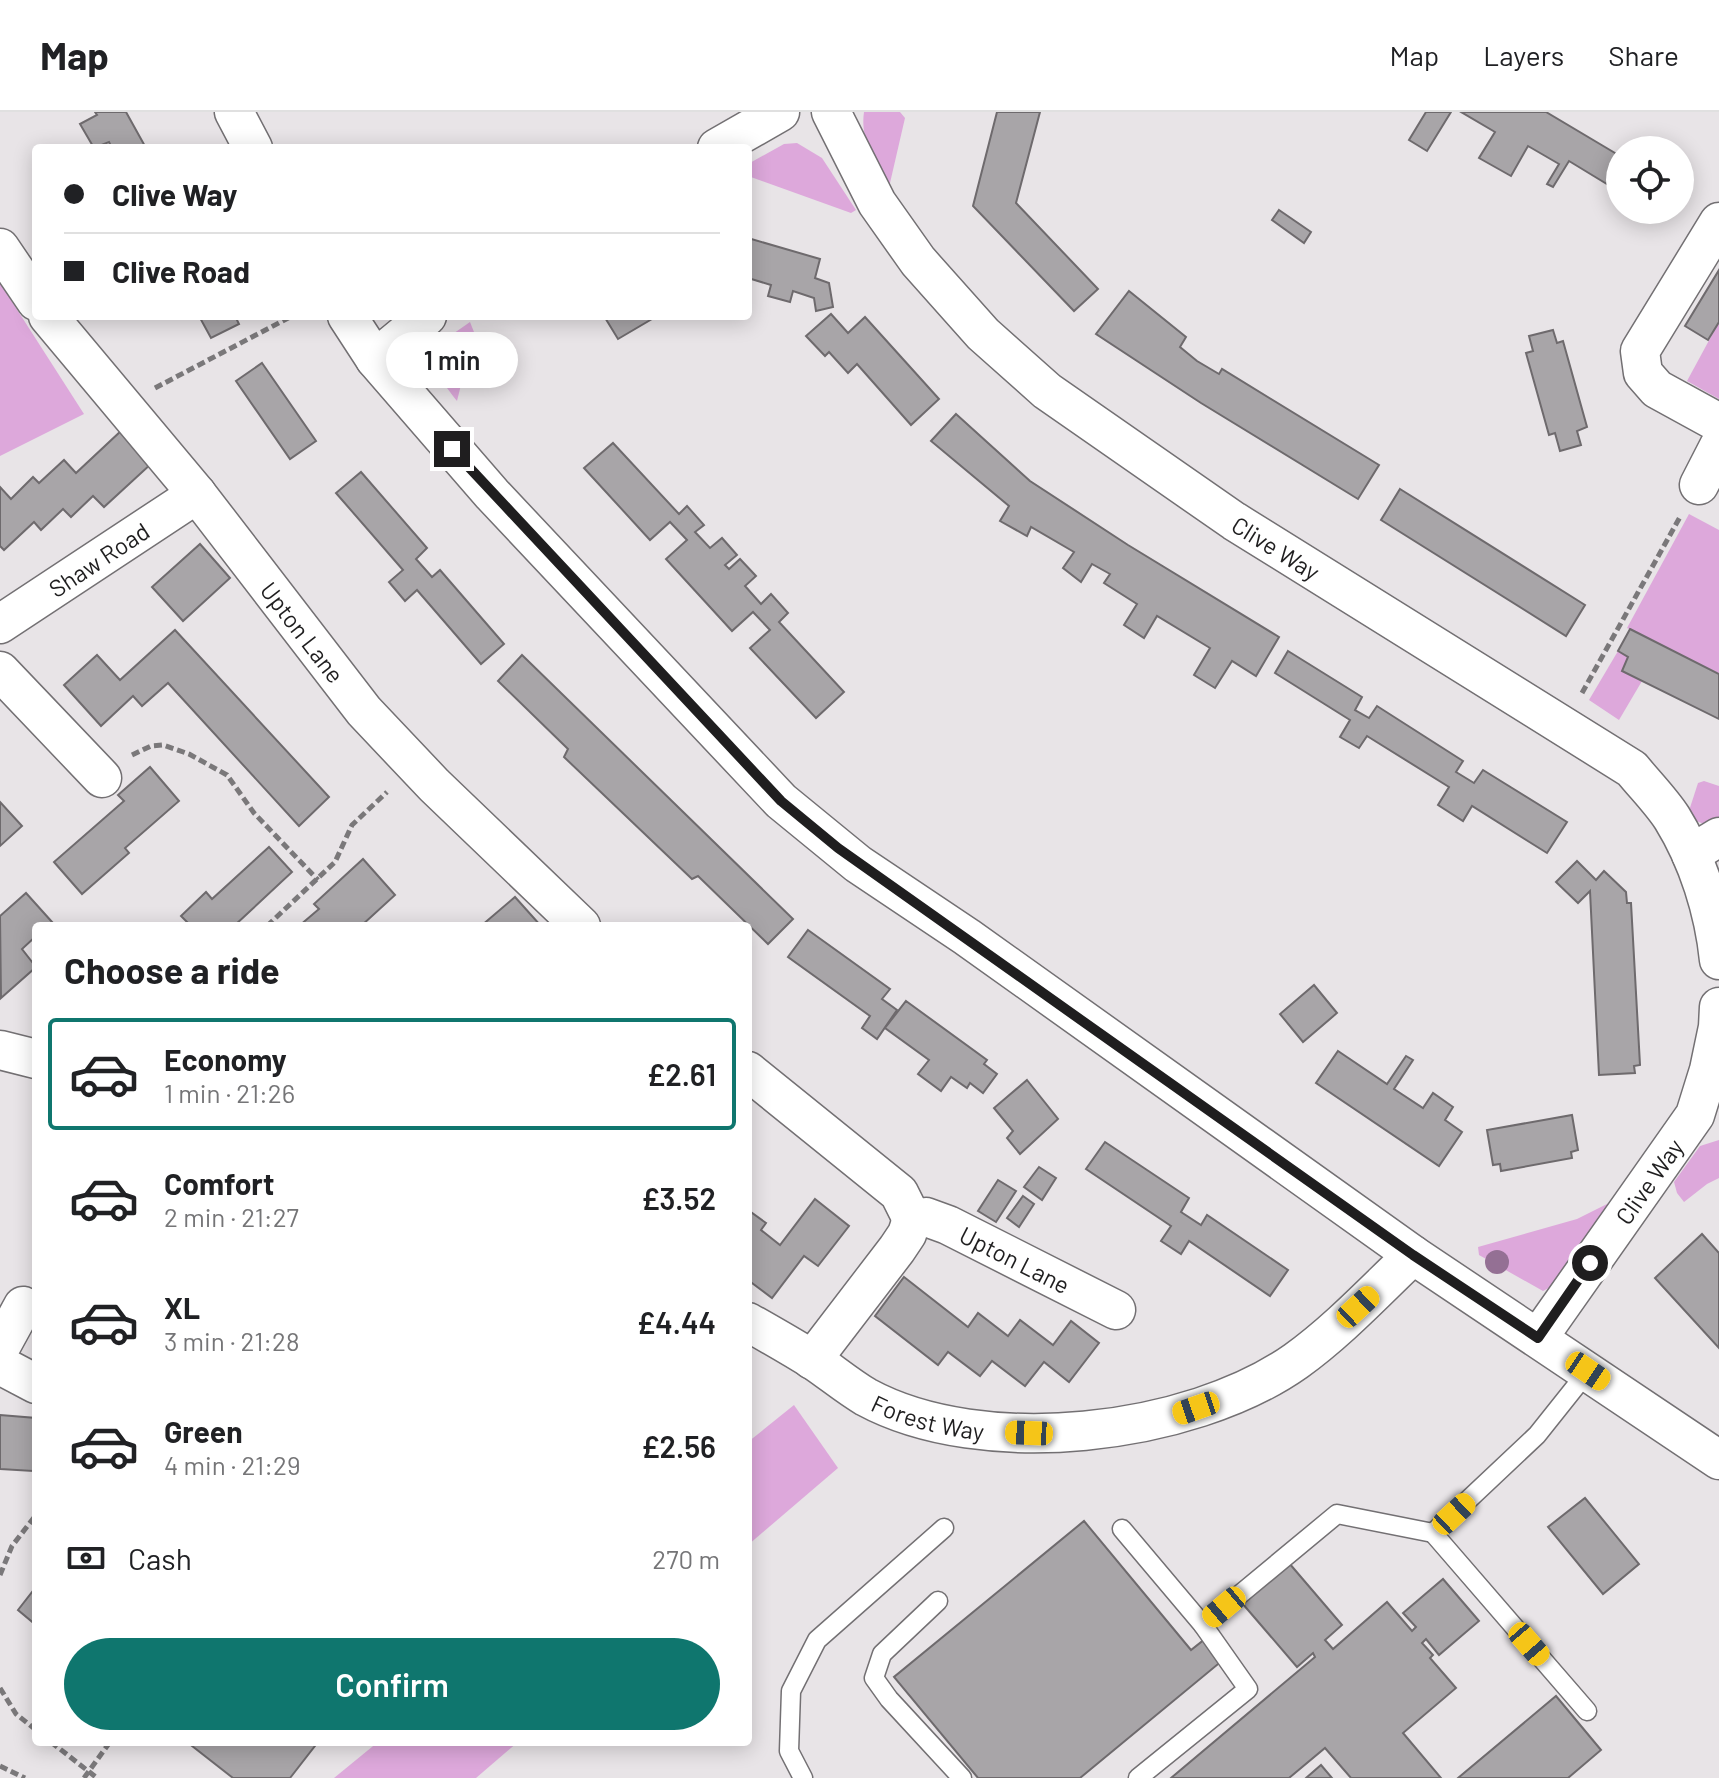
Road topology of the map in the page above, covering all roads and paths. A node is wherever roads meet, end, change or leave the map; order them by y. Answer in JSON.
{"nodes":[{"id":1,"x":234,"y":112,"type":"edge"},
{"id":2,"x":780,"y":112,"type":"edge"},
{"id":3,"x":831,"y":112,"type":"edge"},
{"id":4,"x":251,"y":144,"type":"edge"},
{"id":5,"x":724,"y":144,"type":"edge"},
{"id":6,"x":1719,"y":222,"type":"edge"},
{"id":7,"x":0,"y":248,"type":"edge"},
{"id":8,"x":32,"y":295,"type":"edge"},
{"id":9,"x":51,"y":320,"type":"edge"},
{"id":10,"x":284,"y":320,"type":"edge"},
{"id":11,"x":350,"y":320,"type":"edge"},
{"id":12,"x":422,"y":320,"type":"edge"},
{"id":13,"x":375,"y":359,"type":"junction"},
{"id":14,"x":123,"y":405,"type":"junction"},
{"id":15,"x":1719,"y":423,"type":"edge"},
{"id":16,"x":1719,"y":446,"type":"edge"},
{"id":17,"x":1699,"y":485,"type":"joint"},
{"id":18,"x":197,"y":494,"type":"junction"},
{"id":19,"x":0,"y":624,"type":"edge"},
{"id":20,"x":0,"y":671,"type":"edge"},
{"id":21,"x":1576,"y":703,"type":"dead end"},
{"id":22,"x":416,"y":766,"type":"junction"},
{"id":23,"x":102,"y":778,"type":"joint"},
{"id":24,"x":1705,"y":845,"type":"edge"},
{"id":25,"x":318,"y":880,"type":"junction"},
{"id":26,"x":271,"y":922,"type":"edge"},
{"id":27,"x":577,"y":922,"type":"edge"},
{"id":28,"x":1719,"y":960,"type":"edge"},
{"id":29,"x":1719,"y":1007,"type":"edge"},
{"id":30,"x":0,"y":1050,"type":"edge"},
{"id":31,"x":32,"y":1058,"type":"edge"},
{"id":32,"x":752,"y":1074,"type":"edge"},
{"id":33,"x":1707,"y":1119,"type":"edge"},
{"id":34,"x":912,"y":1219,"type":"junction"},
{"id":35,"x":1413,"y":1255,"type":"junction"},
{"id":36,"x":23,"y":1306,"type":"dead end"},
{"id":37,"x":1116,"y":1310,"type":"dead end"},
{"id":38,"x":752,"y":1324,"type":"edge"},
{"id":39,"x":1538,"y":1338,"type":"junction"},
{"id":40,"x":0,"y":1348,"type":"edge"},
{"id":41,"x":812,"y":1360,"type":"junction"},
{"id":42,"x":0,"y":1365,"type":"edge"},
{"id":43,"x":1588,"y":1371,"type":"junction"},
{"id":44,"x":32,"y":1382,"type":"edge"},
{"id":45,"x":1717,"y":1456,"type":"edge"},
{"id":46,"x":32,"y":1520,"type":"edge"},
{"id":47,"x":944,"y":1528,"type":"dead end"},
{"id":48,"x":1122,"y":1529,"type":"dead end"},
{"id":49,"x":1433,"y":1533,"type":"junction"},
{"id":50,"x":0,"y":1575,"type":"edge"},
{"id":51,"x":938,"y":1601,"type":"dead end"},
{"id":52,"x":1203,"y":1625,"type":"junction"},
{"id":53,"x":0,"y":1688,"type":"edge"},
{"id":54,"x":1587,"y":1711,"type":"dead end"},
{"id":55,"x":32,"y":1727,"type":"edge"},
{"id":56,"x":56,"y":1746,"type":"edge"},
{"id":57,"x":107,"y":1746,"type":"edge"},
{"id":58,"x":0,"y":1766,"type":"edge"},
{"id":59,"x":88,"y":1772,"type":"junction"},
{"id":60,"x":25,"y":1778,"type":"edge"},
{"id":61,"x":84,"y":1778,"type":"edge"},
{"id":62,"x":97,"y":1778,"type":"edge"},
{"id":63,"x":803,"y":1778,"type":"edge"},
{"id":64,"x":962,"y":1778,"type":"edge"},
{"id":65,"x":1138,"y":1778,"type":"edge"}],
"edges":[{"from":1,"to":4,"type":"street"},
{"from":2,"to":5,"type":"street"},
{"from":3,"to":24,"type":"street","name":"Clive Way"},
{"from":6,"to":15,"type":"street"},
{"from":7,"to":8,"type":"street"},
{"from":9,"to":14,"type":"street","name":"Upton Lane"},
{"from":10,"to":14,"type":"path"},
{"from":11,"to":13,"type":"street"},
{"from":12,"to":13,"type":"street"},
{"from":13,"to":35,"type":"street"},
{"from":14,"to":18,"type":"street","name":"Upton Lane"},
{"from":16,"to":17,"type":"street"},
{"from":17,"to":21,"type":"path"},
{"from":18,"to":19,"type":"street","name":"Shaw Road"},
{"from":18,"to":22,"type":"street","name":"Upton Lane"},
{"from":20,"to":23,"type":"street"},
{"from":22,"to":25,"type":"path"},
{"from":22,"to":27,"type":"street","name":"Upton Lane"},
{"from":23,"to":25,"type":"path"},
{"from":24,"to":28,"type":"street","name":"Clive Way"},
{"from":25,"to":26,"type":"path"},
{"from":29,"to":33,"type":"street","name":"Clive Way"},
{"from":30,"to":31,"type":"street"},
{"from":32,"to":34,"type":"street"},
{"from":33,"to":39,"type":"street","name":"Clive Way"},
{"from":34,"to":37,"type":"street","name":"Upton Lane"},
{"from":34,"to":41,"type":"street"},
{"from":35,"to":39,"type":"street"},
{"from":35,"to":41,"type":"street","name":"Forest Way"},
{"from":36,"to":40,"type":"street"},
{"from":38,"to":41,"type":"street","name":"Forest Way"},
{"from":39,"to":43,"type":"street"},
{"from":42,"to":44,"type":"street"},
{"from":43,"to":45,"type":"street"},
{"from":43,"to":49,"type":"lane"},
{"from":46,"to":50,"type":"path"},
{"from":47,"to":63,"type":"lane"},
{"from":48,"to":52,"type":"lane"},
{"from":49,"to":52,"type":"lane"},
{"from":49,"to":54,"type":"lane"},
{"from":51,"to":64,"type":"lane"},
{"from":52,"to":65,"type":"lane"},
{"from":53,"to":55,"type":"path"},
{"from":56,"to":59,"type":"path"},
{"from":57,"to":59,"type":"path"},
{"from":58,"to":60,"type":"path"},
{"from":59,"to":61,"type":"path"},
{"from":59,"to":62,"type":"path"}]}
